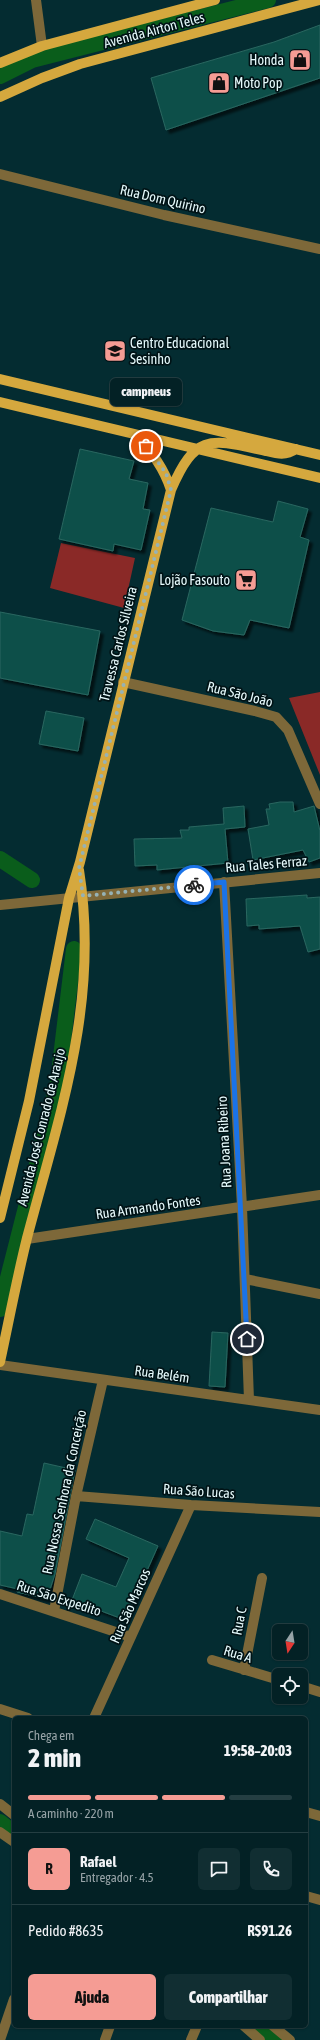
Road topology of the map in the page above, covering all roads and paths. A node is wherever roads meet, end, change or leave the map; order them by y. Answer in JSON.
{"nodes":[{"id":1,"x":36,"y":0,"type":"edge"},
{"id":2,"x":215,"y":0,"type":"edge"},
{"id":3,"x":319,"y":0,"type":"edge"},
{"id":4,"x":42,"y":46,"type":"junction"},
{"id":5,"x":0,"y":63,"type":"edge"},
{"id":6,"x":0,"y":97,"type":"edge"},
{"id":7,"x":0,"y":174,"type":"edge"},
{"id":8,"x":320,"y":249,"type":"edge"},
{"id":9,"x":0,"y":379,"type":"edge"},
{"id":10,"x":0,"y":402,"type":"edge"},
{"id":11,"x":137,"y":435,"type":"junction"},
{"id":12,"x":196,"y":448,"type":"junction"},
{"id":13,"x":296,"y":449,"type":"junction"},
{"id":14,"x":320,"y":455,"type":"edge"},
{"id":15,"x":320,"y":478,"type":"edge"},
{"id":16,"x":171,"y":490,"type":"junction"},
{"id":17,"x":124,"y":682,"type":"junction"},
{"id":18,"x":320,"y":804,"type":"edge"},
{"id":19,"x":79,"y":868,"type":"junction"},
{"id":20,"x":320,"y":873,"type":"edge"},
{"id":21,"x":224,"y":882,"type":"junction"},
{"id":22,"x":83,"y":896,"type":"junction"},
{"id":23,"x":69,"y":898,"type":"junction"},
{"id":24,"x":0,"y":905,"type":"edge"},
{"id":25,"x":320,"y":1195,"type":"edge"},
{"id":26,"x":242,"y":1207,"type":"junction"},
{"id":27,"x":0,"y":1218,"type":"edge"},
{"id":28,"x":27,"y":1239,"type":"junction"},
{"id":29,"x":245,"y":1279,"type":"junction"},
{"id":30,"x":320,"y":1294,"type":"edge"},
{"id":31,"x":0,"y":1362,"type":"edge"},
{"id":32,"x":0,"y":1365,"type":"edge"},
{"id":33,"x":103,"y":1380,"type":"junction"},
{"id":34,"x":249,"y":1400,"type":"junction"},
{"id":35,"x":320,"y":1410,"type":"edge"},
{"id":36,"x":76,"y":1496,"type":"junction"},
{"id":37,"x":191,"y":1505,"type":"junction"},
{"id":38,"x":320,"y":1512,"type":"edge"},
{"id":39,"x":262,"y":1578,"type":"dead end"},
{"id":40,"x":0,"y":1594,"type":"edge"},
{"id":41,"x":54,"y":1611,"type":"junction"},
{"id":42,"x":131,"y":1637,"type":"junction"},
{"id":43,"x":212,"y":1660,"type":"dead end"},
{"id":44,"x":244,"y":1670,"type":"junction"},
{"id":45,"x":272,"y":1678,"type":"edge"},
{"id":46,"x":308,"y":1688,"type":"edge"},
{"id":47,"x":320,"y":1692,"type":"edge"},
{"id":48,"x":0,"y":1708,"type":"edge"},
{"id":49,"x":22,"y":1716,"type":"edge"},
{"id":50,"x":95,"y":1716,"type":"edge"},
{"id":51,"x":0,"y":1804,"type":"edge"},
{"id":52,"x":12,"y":1813,"type":"edge"},
{"id":53,"x":308,"y":1813,"type":"edge"},
{"id":54,"x":320,"y":1816,"type":"edge"},
{"id":55,"x":0,"y":1832,"type":"edge"},
{"id":56,"x":12,"y":1841,"type":"edge"},
{"id":57,"x":308,"y":1897,"type":"edge"},
{"id":58,"x":320,"y":1900,"type":"edge"},
{"id":59,"x":12,"y":2006,"type":"edge"},
{"id":60,"x":109,"y":2028,"type":"edge"},
{"id":61,"x":196,"y":2028,"type":"edge"},
{"id":62,"x":246,"y":2028,"type":"edge"},
{"id":63,"x":275,"y":2028,"type":"edge"},
{"id":64,"x":0,"y":2040,"type":"edge"},
{"id":65,"x":105,"y":2040,"type":"edge"},
{"id":66,"x":191,"y":2040,"type":"edge"},
{"id":67,"x":260,"y":2040,"type":"edge"},
{"id":68,"x":290,"y":2040,"type":"edge"}],
"edges":[{"from":1,"to":4,"type":"street"},
{"from":2,"to":4,"type":"main road","name":"Avenida Airton Teles"},
{"from":3,"to":6,"type":"main road","name":"Avenida Airton Teles"},
{"from":4,"to":5,"type":"main road","name":"Avenida Airton Teles"},
{"from":7,"to":8,"type":"street","name":"Rua Dom Quirino"},
{"from":9,"to":13,"type":"main road"},
{"from":10,"to":11,"type":"main road"},
{"from":11,"to":12,"type":"main road"},
{"from":11,"to":16,"type":"main road"},
{"from":12,"to":13,"type":"main road"},
{"from":12,"to":15,"type":"main road"},
{"from":12,"to":16,"type":"main road","name":"Travessa Carlos Silveira"},
{"from":13,"to":14,"type":"main road"},
{"from":16,"to":17,"type":"main road","name":"Travessa Carlos Silveira"},
{"from":17,"to":18,"type":"street","name":"Rua São João"},
{"from":17,"to":19,"type":"main road","name":"Travessa Carlos Silveira"},
{"from":19,"to":22,"type":"main road","name":"Travessa Carlos Silveira"},
{"from":19,"to":23,"type":"main road","name":"Travessa Carlos Silveira"},
{"from":20,"to":21,"type":"street","name":"Rua Tales Ferraz"},
{"from":21,"to":22,"type":"street","name":"Rua Tales Ferraz"},
{"from":21,"to":26,"type":"street","name":"Rua Joana Ribeiro"},
{"from":22,"to":23,"type":"street","name":"Rua Tales Ferraz"},
{"from":22,"to":28,"type":"main road","name":"Avenida José Conrado de Araujo"},
{"from":23,"to":24,"type":"street","name":"Rua Tales Ferraz"},
{"from":23,"to":27,"type":"main road","name":"Avenida José Conrado de Araujo"},
{"from":25,"to":26,"type":"street","name":"Rua Armando Fontes"},
{"from":26,"to":28,"type":"street","name":"Rua Armando Fontes"},
{"from":26,"to":29,"type":"street","name":"Rua Joana Ribeiro"},
{"from":28,"to":31,"type":"main road","name":"Avenida José Conrado de Araujo"},
{"from":29,"to":30,"type":"street"},
{"from":29,"to":34,"type":"street","name":"Rua Joana Ribeiro"},
{"from":32,"to":33,"type":"street","name":"Rua Belém"},
{"from":33,"to":34,"type":"street","name":"Rua Belém"},
{"from":33,"to":36,"type":"street","name":"Rua Nossa Senhora da Conceição"},
{"from":34,"to":35,"type":"street","name":"Rua Belém"},
{"from":36,"to":37,"type":"street","name":"Rua São Lucas"},
{"from":36,"to":41,"type":"street","name":"Rua Nossa Senhora da Conceição"},
{"from":37,"to":38,"type":"street","name":"Rua São Lucas"},
{"from":37,"to":42,"type":"street","name":"Rua São Marcos"},
{"from":39,"to":44,"type":"street","name":"Rua C"},
{"from":40,"to":41,"type":"street","name":"Rua São Expedito"},
{"from":41,"to":42,"type":"street","name":"Rua São Expedito"},
{"from":42,"to":50,"type":"street","name":"Rua São Marcos"},
{"from":43,"to":44,"type":"street","name":"Rua A"},
{"from":44,"to":45,"type":"street","name":"Rua A"},
{"from":46,"to":47,"type":"street"},
{"from":48,"to":49,"type":"street"},
{"from":51,"to":52,"type":"street"},
{"from":53,"to":54,"type":"street"},
{"from":55,"to":56,"type":"street"},
{"from":57,"to":58,"type":"street"},
{"from":59,"to":64,"type":"street"},
{"from":60,"to":65,"type":"street"},
{"from":61,"to":66,"type":"street"},
{"from":62,"to":67,"type":"street"},
{"from":63,"to":68,"type":"street"}]}
